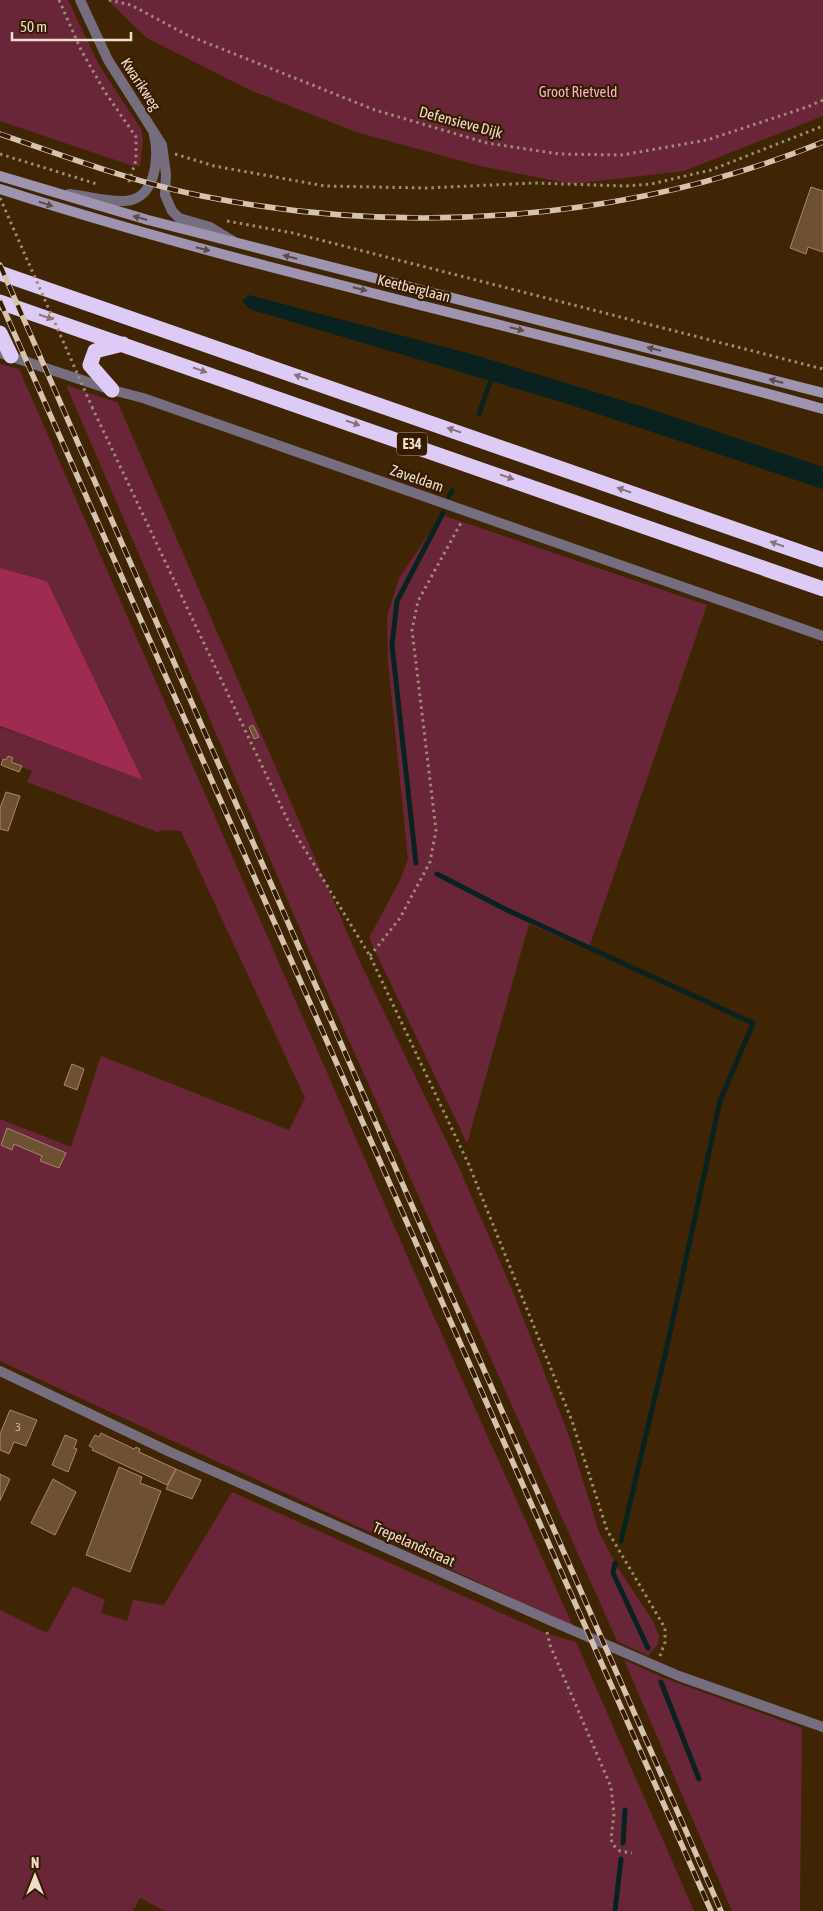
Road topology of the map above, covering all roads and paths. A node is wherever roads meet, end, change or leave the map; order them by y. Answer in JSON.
{"nodes":[{"id":1,"x":59,"y":0,"type":"edge"},
{"id":2,"x":80,"y":0,"type":"edge"},
{"id":3,"x":109,"y":0,"type":"edge"},
{"id":4,"x":823,"y":100,"type":"edge"},
{"id":5,"x":823,"y":126,"type":"edge"},
{"id":6,"x":152,"y":129,"type":"junction"},
{"id":7,"x":164,"y":151,"type":"junction"},
{"id":8,"x":0,"y":154,"type":"edge"},
{"id":9,"x":0,"y":176,"type":"edge"},
{"id":10,"x":98,"y":185,"type":"dead end"},
{"id":11,"x":128,"y":185,"type":"junction"},
{"id":12,"x":0,"y":189,"type":"edge"},
{"id":13,"x":125,"y":190,"type":"dead end"},
{"id":14,"x":145,"y":190,"type":"junction"},
{"id":15,"x":53,"y":193,"type":"junction"},
{"id":16,"x":0,"y":198,"type":"edge"},
{"id":17,"x":220,"y":220,"type":"dead end"},
{"id":18,"x":238,"y":244,"type":"junction"},
{"id":19,"x":0,"y":273,"type":"edge"},
{"id":20,"x":0,"y":302,"type":"edge"},
{"id":21,"x":0,"y":333,"type":"edge"},
{"id":22,"x":123,"y":344,"type":"junction"},
{"id":23,"x":6,"y":354,"type":"edge"},
{"id":24,"x":823,"y":369,"type":"edge"},
{"id":25,"x":112,"y":390,"type":"junction"},
{"id":26,"x":823,"y":393,"type":"edge"},
{"id":27,"x":823,"y":409,"type":"edge"},
{"id":28,"x":467,"y":511,"type":"junction"},
{"id":29,"x":823,"y":560,"type":"edge"},
{"id":30,"x":823,"y":589,"type":"edge"},
{"id":31,"x":823,"y":636,"type":"edge"},
{"id":32,"x":370,"y":956,"type":"junction"},
{"id":33,"x":0,"y":1371,"type":"edge"},
{"id":34,"x":549,"y":1620,"type":"junction"},
{"id":35,"x":655,"y":1665,"type":"junction"},
{"id":36,"x":823,"y":1727,"type":"edge"},
{"id":37,"x":632,"y":1853,"type":"dead end"}],
"edges":[{"from":1,"to":11,"type":"path"},
{"from":2,"to":6,"type":"street","name":"Kwarikweg"},
{"from":3,"to":4,"type":"path","name":"Defensieve Dijk"},
{"from":5,"to":7,"type":"path"},
{"from":6,"to":7,"type":"street","name":"Kwarikweg"},
{"from":6,"to":14,"type":"street","name":"Kwarikweg"},
{"from":7,"to":18,"type":"street","name":"Kwarikweg"},
{"from":8,"to":10,"type":"path"},
{"from":9,"to":15,"type":"main road","name":"Keetberglaan"},
{"from":11,"to":13,"type":"path"},
{"from":11,"to":14,"type":"path"},
{"from":12,"to":27,"type":"main road","name":"Keetberglaan","one_way":true},
{"from":14,"to":15,"type":"street"},
{"from":18,"to":15,"type":"main road","name":"Keetberglaan","one_way":true},
{"from":16,"to":32,"type":"path","bridge":true},
{"from":17,"to":24,"type":"path"},
{"from":26,"to":18,"type":"main road","name":"Keetberglaan","one_way":true},
{"from":29,"to":19,"type":"highway","number":"E34","one_way":true},
{"from":20,"to":22,"type":"highway","number":"E34","one_way":true},
{"from":21,"to":23,"type":"highway"},
{"from":22,"to":25,"type":"highway"},
{"from":22,"to":30,"type":"highway","number":"E34","one_way":true},
{"from":23,"to":25,"type":"street","name":"Zaveldam"},
{"from":25,"to":28,"type":"street","name":"Zaveldam"},
{"from":28,"to":31,"type":"street","name":"Zaveldam"},
{"from":28,"to":32,"type":"path"},
{"from":32,"to":35,"type":"path"},
{"from":33,"to":34,"type":"street","name":"Trepelandstraat"},
{"from":34,"to":35,"type":"street","name":"Trepelandstraat"},
{"from":34,"to":37,"type":"path"},
{"from":35,"to":36,"type":"street","name":"Trepelandstraat"}]}
